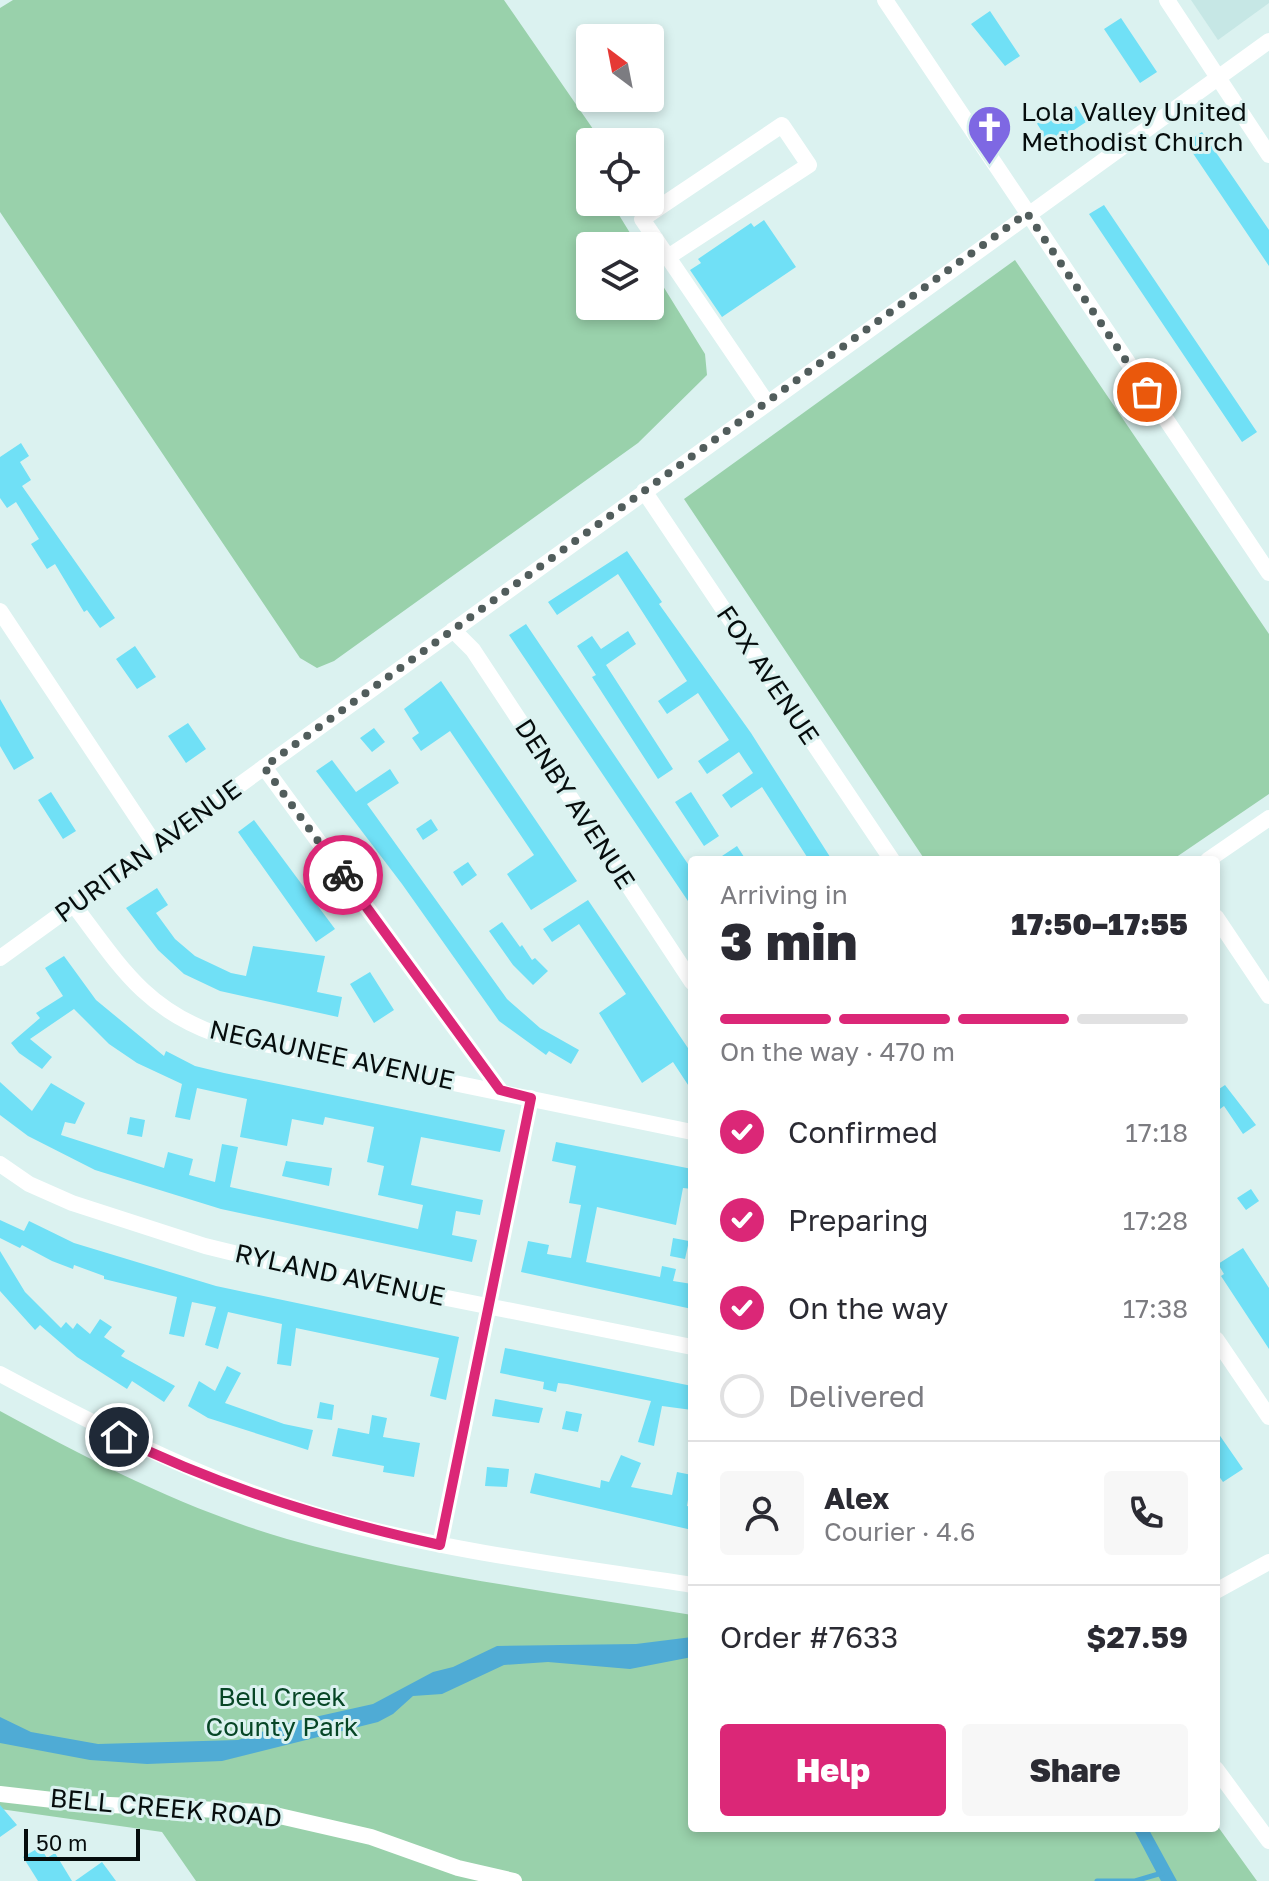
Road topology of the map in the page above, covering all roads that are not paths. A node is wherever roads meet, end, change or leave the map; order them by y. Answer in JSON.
{"nodes":[{"id":1,"x":885,"y":0,"type":"edge"},
{"id":2,"x":1167,"y":0,"type":"edge"},
{"id":3,"x":1269,"y":41,"type":"edge"},
{"id":4,"x":1218,"y":77,"type":"junction"},
{"id":5,"x":1269,"y":155,"type":"edge"},
{"id":6,"x":1027,"y":213,"type":"junction"},
{"id":7,"x":668,"y":257,"type":"junction"},
{"id":8,"x":767,"y":403,"type":"junction"},
{"id":9,"x":644,"y":491,"type":"junction"},
{"id":10,"x":1269,"y":573,"type":"edge"},
{"id":11,"x":0,"y":611,"type":"edge"},
{"id":12,"x":453,"y":630,"type":"junction"},
{"id":13,"x":264,"y":767,"type":"junction"},
{"id":14,"x":1269,"y":818,"type":"edge"},
{"id":15,"x":156,"y":846,"type":"junction"},
{"id":16,"x":889,"y":856,"type":"edge"},
{"id":17,"x":1214,"y":856,"type":"edge"},
{"id":18,"x":73,"y":904,"type":"junction"},
{"id":19,"x":1220,"y":923,"type":"edge"},
{"id":20,"x":0,"y":958,"type":"edge"},
{"id":21,"x":688,"y":976,"type":"edge"},
{"id":22,"x":1269,"y":996,"type":"edge"},
{"id":23,"x":500,"y":1090,"type":"junction"},
{"id":24,"x":531,"y":1098,"type":"junction"},
{"id":25,"x":688,"y":1131,"type":"edge"},
{"id":26,"x":0,"y":1164,"type":"edge"},
{"id":27,"x":489,"y":1306,"type":"junction"},
{"id":28,"x":1220,"y":1345,"type":"edge"},
{"id":29,"x":688,"y":1346,"type":"edge"},
{"id":30,"x":0,"y":1374,"type":"edge"},
{"id":31,"x":1269,"y":1417,"type":"edge"},
{"id":32,"x":440,"y":1545,"type":"junction"},
{"id":33,"x":1269,"y":1562,"type":"edge"},
{"id":34,"x":688,"y":1584,"type":"edge"},
{"id":35,"x":1220,"y":1589,"type":"edge"},
{"id":36,"x":1220,"y":1774,"type":"edge"},
{"id":37,"x":0,"y":1794,"type":"edge"},
{"id":38,"x":1269,"y":1841,"type":"edge"},
{"id":39,"x":514,"y":1881,"type":"edge"}],
"edges":[{"from":1,"to":6,"type":"street"},
{"from":2,"to":4,"type":"street"},
{"from":3,"to":4,"type":"street","name":"PURITAN AVENUE"},
{"from":4,"to":5,"type":"street"},
{"from":4,"to":6,"type":"street","name":"PURITAN AVENUE"},
{"from":6,"to":8,"type":"street","name":"PURITAN AVENUE"},
{"from":6,"to":10,"type":"street"},
{"from":7,"to":7,"type":"street"},
{"from":7,"to":8,"type":"street"},
{"from":8,"to":9,"type":"street","name":"PURITAN AVENUE"},
{"from":9,"to":12,"type":"street","name":"PURITAN AVENUE"},
{"from":9,"to":16,"type":"street","name":"FOX AVENUE"},
{"from":11,"to":15,"type":"street"},
{"from":12,"to":13,"type":"street","name":"PURITAN AVENUE"},
{"from":12,"to":21,"type":"street","name":"DENBY AVENUE"},
{"from":13,"to":15,"type":"street","name":"PURITAN AVENUE"},
{"from":13,"to":23,"type":"street"},
{"from":14,"to":17,"type":"street"},
{"from":15,"to":18,"type":"street","name":"PURITAN AVENUE"},
{"from":18,"to":20,"type":"street","name":"PURITAN AVENUE"},
{"from":18,"to":23,"type":"street","name":"NEGAUNEE AVENUE"},
{"from":19,"to":22,"type":"street"},
{"from":23,"to":24,"type":"street","name":"NEGAUNEE AVENUE"},
{"from":24,"to":25,"type":"street"},
{"from":24,"to":27,"type":"street"},
{"from":26,"to":27,"type":"street","name":"RYLAND AVENUE"},
{"from":27,"to":29,"type":"street","name":"RYLAND AVENUE"},
{"from":27,"to":32,"type":"street"},
{"from":28,"to":31,"type":"street"},
{"from":30,"to":32,"type":"street"},
{"from":32,"to":34,"type":"street"},
{"from":33,"to":35,"type":"street"},
{"from":36,"to":38,"type":"street"},
{"from":37,"to":39,"type":"street","name":"BELL CREEK ROAD"}]}
